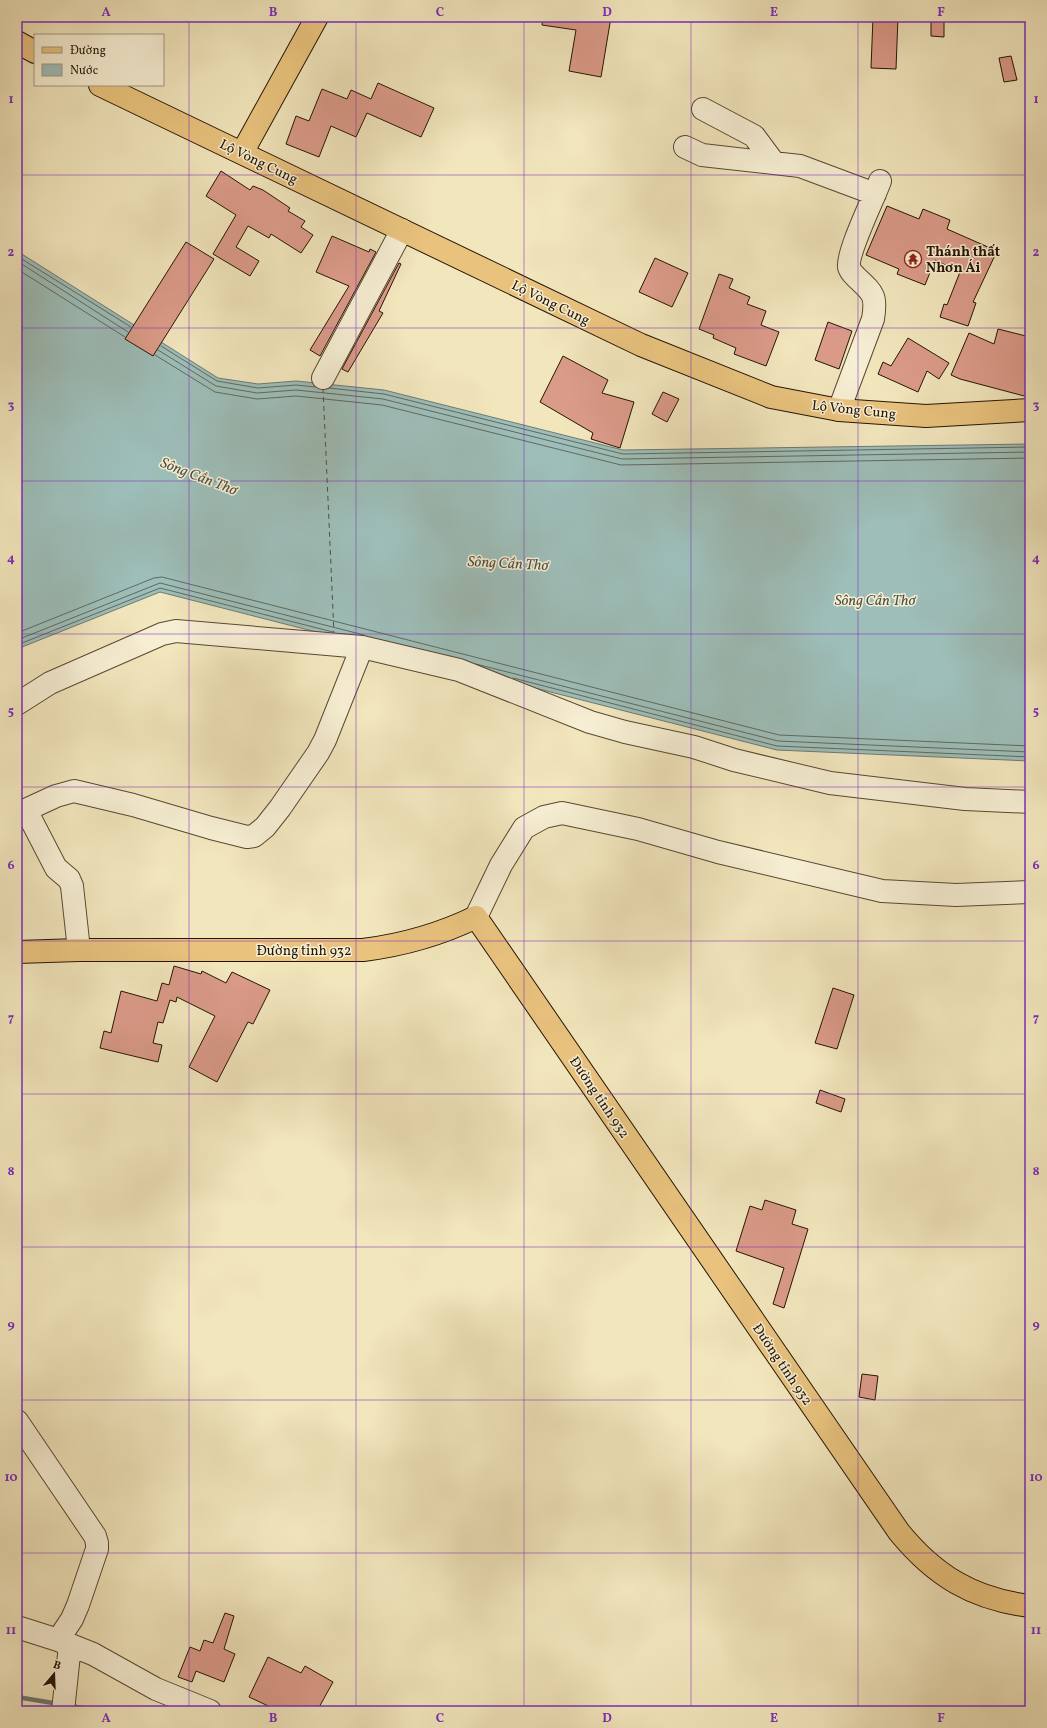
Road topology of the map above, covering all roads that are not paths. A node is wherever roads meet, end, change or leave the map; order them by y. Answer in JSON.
{"nodes":[{"id":1,"x":317,"y":17,"type":"edge"},
{"id":2,"x":17,"y":42,"type":"edge"},
{"id":3,"x":34,"y":51,"type":"edge"},
{"id":4,"x":102,"y":86,"type":"edge"},
{"id":5,"x":703,"y":109,"type":"dead end"},
{"id":6,"x":685,"y":147,"type":"dead end"},
{"id":7,"x":242,"y":153,"type":"junction"},
{"id":8,"x":774,"y":164,"type":"junction"},
{"id":9,"x":402,"y":230,"type":"junction"},
{"id":10,"x":323,"y":378,"type":"dead end"},
{"id":11,"x":839,"y":410,"type":"junction"},
{"id":12,"x":1030,"y":410,"type":"edge"},
{"id":13,"x":362,"y":647,"type":"junction"},
{"id":14,"x":17,"y":704,"type":"edge"},
{"id":15,"x":1030,"y":802,"type":"edge"},
{"id":16,"x":22,"y":812,"type":"edge"},
{"id":17,"x":1030,"y":892,"type":"edge"},
{"id":18,"x":476,"y":917,"type":"junction"},
{"id":19,"x":79,"y":950,"type":"junction"},
{"id":20,"x":17,"y":952,"type":"edge"},
{"id":21,"x":17,"y":1421,"type":"edge"},
{"id":22,"x":1030,"y":1606,"type":"edge"},
{"id":23,"x":17,"y":1627,"type":"edge"},
{"id":24,"x":65,"y":1649,"type":"junction"},
{"id":25,"x":62,"y":1711,"type":"edge"},
{"id":26,"x":210,"y":1711,"type":"edge"}],
"edges":[{"from":1,"to":7,"type":"main road"},
{"from":2,"to":3,"type":"main road"},
{"from":4,"to":7,"type":"main road","name":"Lộ Vòng Cung"},
{"from":5,"to":8,"type":"street"},
{"from":6,"to":8,"type":"street"},
{"from":7,"to":9,"type":"main road","name":"Lộ Vòng Cung"},
{"from":8,"to":11,"type":"street"},
{"from":9,"to":10,"type":"street"},
{"from":9,"to":11,"type":"main road","name":"Lộ Vòng Cung"},
{"from":11,"to":12,"type":"main road","name":"Lộ Vòng Cung"},
{"from":13,"to":14,"type":"street"},
{"from":13,"to":15,"type":"street"},
{"from":13,"to":16,"type":"street"},
{"from":16,"to":19,"type":"street"},
{"from":17,"to":18,"type":"street"},
{"from":18,"to":19,"type":"main road","name":"Đường tỉnh 932"},
{"from":18,"to":22,"type":"main road","name":"Đường tỉnh 932"},
{"from":19,"to":20,"type":"main road","name":"Đường tỉnh 932"},
{"from":21,"to":24,"type":"street"},
{"from":23,"to":24,"type":"street"},
{"from":24,"to":25,"type":"street"},
{"from":24,"to":26,"type":"street"}]}
